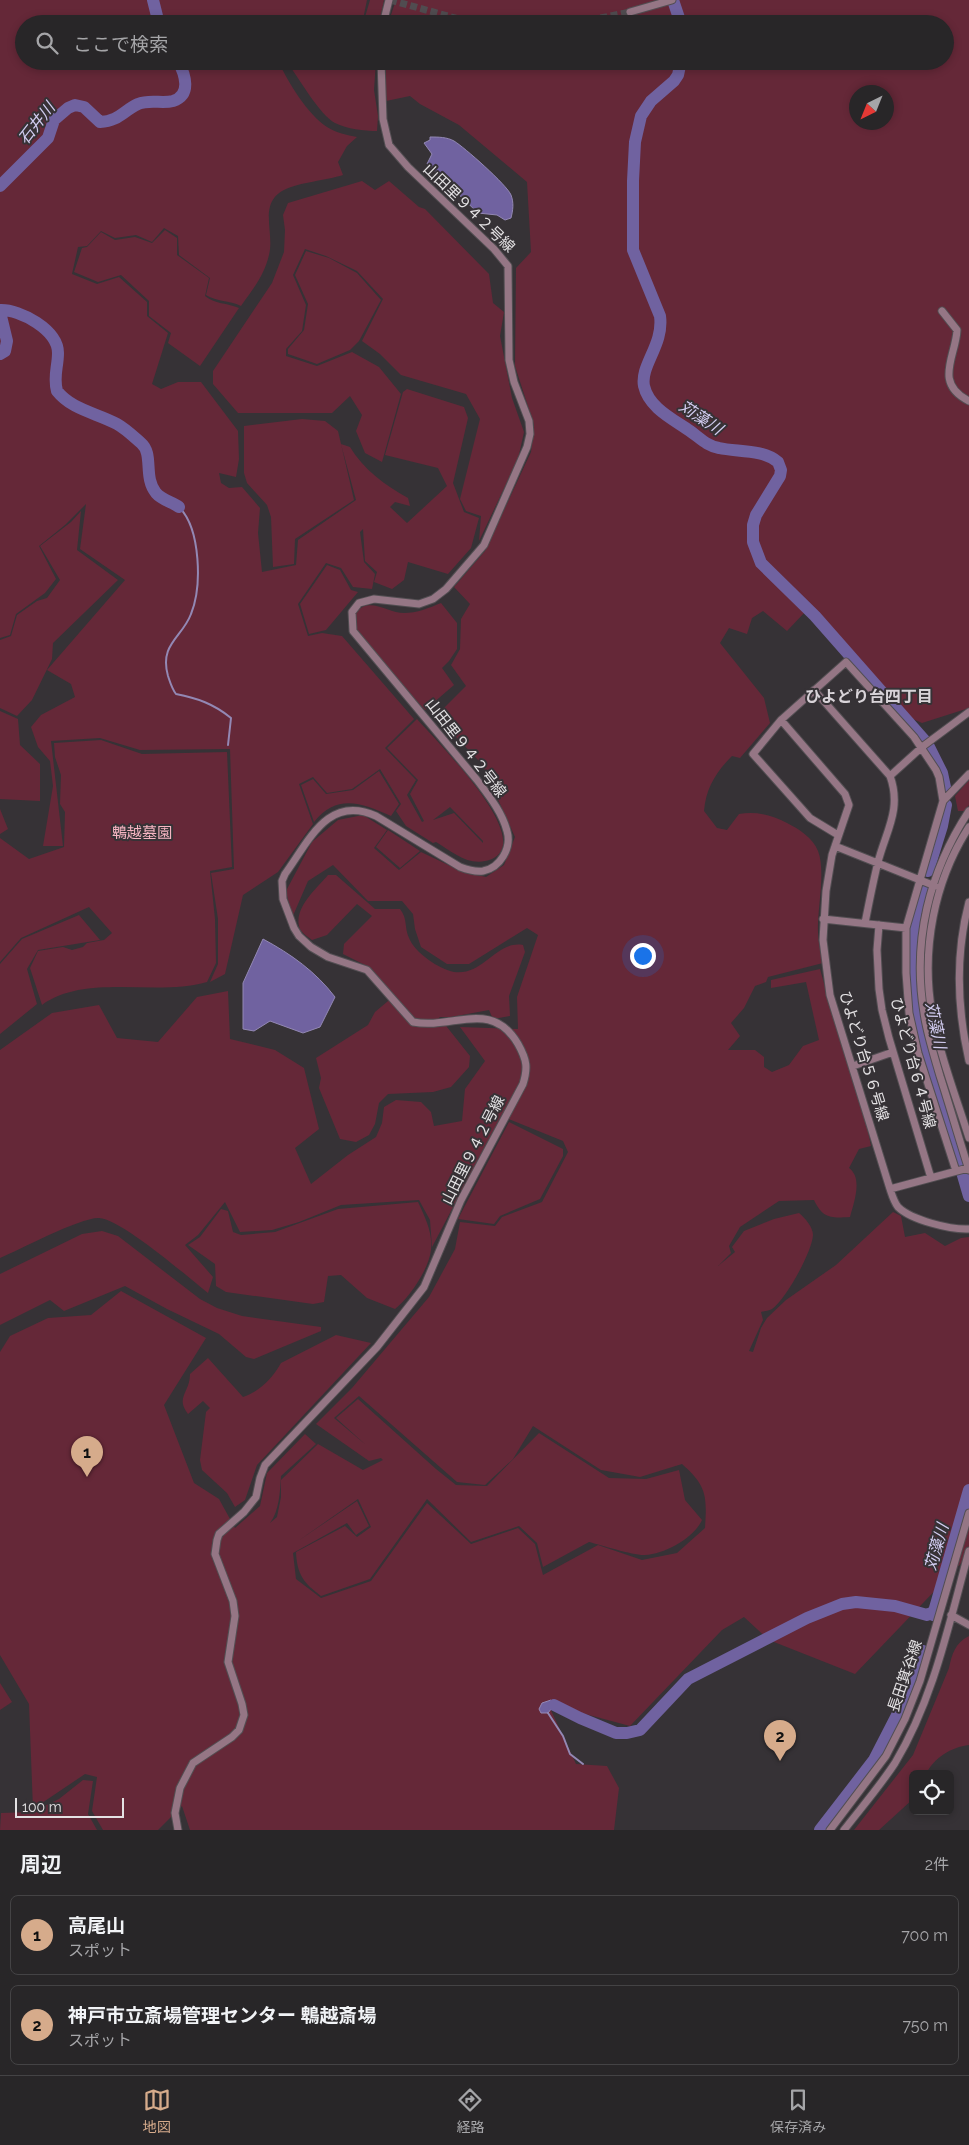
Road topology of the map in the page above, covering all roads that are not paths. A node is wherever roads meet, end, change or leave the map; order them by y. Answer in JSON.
{"nodes":[{"id":1,"x":389,"y":0,"type":"edge"},
{"id":2,"x":672,"y":0,"type":"edge"},
{"id":3,"x":630,"y":12,"type":"tunnel mouth"},
{"id":4,"x":385,"y":15,"type":"edge"},
{"id":5,"x":381,"y":70,"type":"edge"},
{"id":6,"x":942,"y":312,"type":"dead end"},
{"id":7,"x":969,"y":401,"type":"edge"},
{"id":8,"x":814,"y":690,"type":"junction"},
{"id":9,"x":969,"y":712,"type":"edge"},
{"id":10,"x":781,"y":720,"type":"junction"},
{"id":11,"x":922,"y":747,"type":"junction"},
{"id":12,"x":969,"y":774,"type":"edge"},
{"id":13,"x":890,"y":776,"type":"junction"},
{"id":14,"x":943,"y":801,"type":"junction"},
{"id":15,"x":969,"y":811,"type":"edge"},
{"id":16,"x":969,"y":827,"type":"edge"},
{"id":17,"x":838,"y":835,"type":"junction"},
{"id":18,"x":835,"y":846,"type":"junction"},
{"id":19,"x":878,"y":862,"type":"junction"},
{"id":20,"x":919,"y":878,"type":"junction"},
{"id":21,"x":932,"y":884,"type":"junction"},
{"id":22,"x":940,"y":888,"type":"junction"},
{"id":23,"x":969,"y":902,"type":"edge"},
{"id":24,"x":824,"y":919,"type":"junction"},
{"id":25,"x":864,"y":923,"type":"junction"},
{"id":26,"x":879,"y":925,"type":"junction"},
{"id":27,"x":906,"y":928,"type":"junction"},
{"id":28,"x":967,"y":1048,"type":"edge"},
{"id":29,"x":893,"y":1052,"type":"junction"},
{"id":30,"x":969,"y":1061,"type":"edge"},
{"id":31,"x":853,"y":1066,"type":"junction"},
{"id":32,"x":969,"y":1138,"type":"edge"},
{"id":33,"x":969,"y":1169,"type":"edge"},
{"id":34,"x":956,"y":1171,"type":"junction"},
{"id":35,"x":931,"y":1178,"type":"junction"},
{"id":36,"x":890,"y":1189,"type":"junction"},
{"id":37,"x":969,"y":1229,"type":"edge"},
{"id":38,"x":969,"y":1512,"type":"edge"},
{"id":39,"x":969,"y":1551,"type":"edge"},
{"id":40,"x":951,"y":1615,"type":"junction"},
{"id":41,"x":969,"y":1625,"type":"edge"},
{"id":42,"x":178,"y":1830,"type":"edge"},
{"id":43,"x":830,"y":1830,"type":"edge"},
{"id":44,"x":844,"y":1830,"type":"edge"}],
"edges":[{"from":1,"to":4,"type":"street"},
{"from":2,"to":3,"type":"street"},
{"from":5,"to":42,"type":"street","name":"山田里９４２号線"},
{"from":6,"to":7,"type":"street"},
{"from":8,"to":10,"type":"street"},
{"from":8,"to":11,"type":"street"},
{"from":8,"to":13,"type":"street"},
{"from":9,"to":11,"type":"street"},
{"from":10,"to":17,"type":"street","name":"ひよどり台５６号線"},
{"from":10,"to":17,"type":"street"},
{"from":11,"to":13,"type":"street"},
{"from":11,"to":14,"type":"street"},
{"from":12,"to":14,"type":"street"},
{"from":13,"to":19,"type":"street"},
{"from":14,"to":20,"type":"street"},
{"from":15,"to":21,"type":"street"},
{"from":16,"to":22,"type":"street"},
{"from":17,"to":18,"type":"street","name":"ひよどり台５６号線"},
{"from":18,"to":19,"type":"street"},
{"from":18,"to":24,"type":"street","name":"ひよどり台５６号線"},
{"from":19,"to":20,"type":"street"},
{"from":19,"to":25,"type":"street"},
{"from":20,"to":21,"type":"street"},
{"from":20,"to":27,"type":"street"},
{"from":21,"to":22,"type":"street"},
{"from":21,"to":33,"type":"street"},
{"from":22,"to":32,"type":"street"},
{"from":23,"to":28,"type":"street"},
{"from":24,"to":25,"type":"street"},
{"from":24,"to":31,"type":"street","name":"ひよどり台５６号線"},
{"from":25,"to":26,"type":"street"},
{"from":26,"to":27,"type":"street"},
{"from":26,"to":29,"type":"street","name":"ひよどり台６４号線"},
{"from":27,"to":34,"type":"street"},
{"from":28,"to":30,"type":"street"},
{"from":29,"to":31,"type":"street"},
{"from":29,"to":35,"type":"street","name":"ひよどり台６４号線"},
{"from":31,"to":36,"type":"street","name":"ひよどり台５６号線"},
{"from":33,"to":34,"type":"street"},
{"from":34,"to":35,"type":"street"},
{"from":35,"to":36,"type":"street"},
{"from":36,"to":37,"type":"street","name":"ひよどり台５６号線"},
{"from":38,"to":43,"type":"street","name":"長田箕谷線"},
{"from":39,"to":40,"type":"street","name":"長田箕谷線"},
{"from":40,"to":41,"type":"street"},
{"from":40,"to":44,"type":"street","name":"長田箕谷線"}]}
